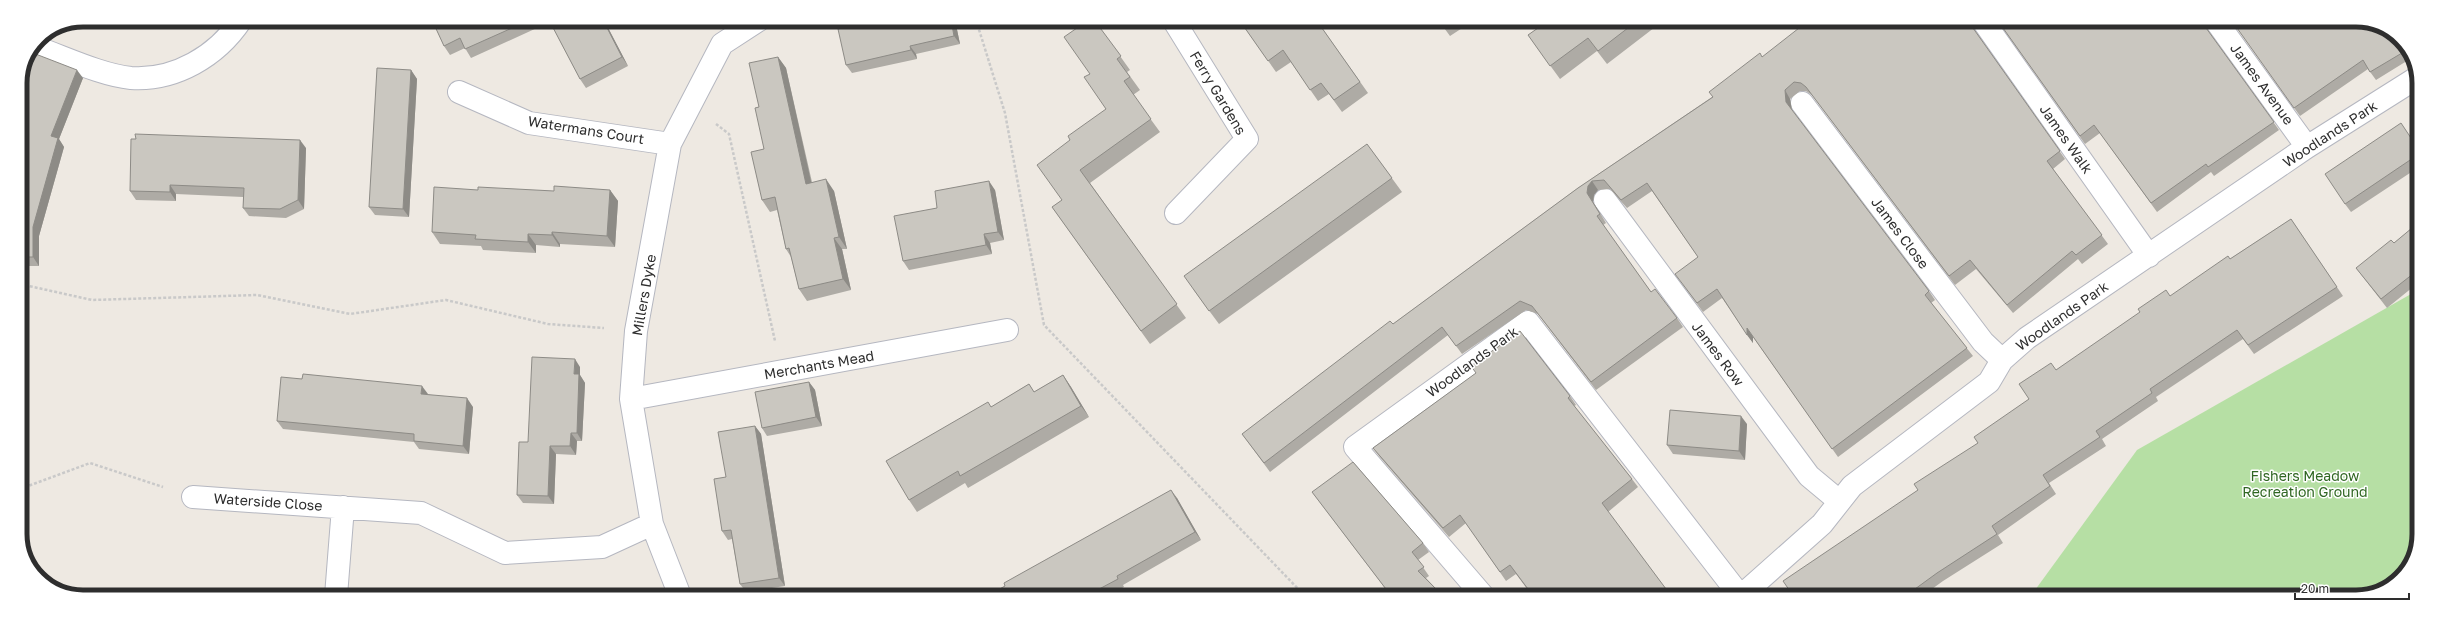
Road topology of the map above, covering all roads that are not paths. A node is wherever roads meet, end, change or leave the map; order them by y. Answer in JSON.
{"nodes":[{"id":1,"x":236,"y":27,"type":"edge"},
{"id":2,"x":748,"y":27,"type":"edge"},
{"id":3,"x":1178,"y":27,"type":"edge"},
{"id":4,"x":1987,"y":27,"type":"edge"},
{"id":5,"x":2220,"y":27,"type":"edge"},
{"id":6,"x":39,"y":48,"type":"edge"},
{"id":7,"x":2412,"y":81,"type":"edge"},
{"id":8,"x":459,"y":92,"type":"dead end"},
{"id":9,"x":1802,"y":103,"type":"dead end"},
{"id":10,"x":670,"y":144,"type":"junction"},
{"id":11,"x":2307,"y":147,"type":"junction"},
{"id":12,"x":1604,"y":200,"type":"dead end"},
{"id":13,"x":1176,"y":213,"type":"dead end"},
{"id":14,"x":2149,"y":256,"type":"junction"},
{"id":15,"x":1007,"y":330,"type":"dead end"},
{"id":16,"x":2002,"y":360,"type":"junction"},
{"id":17,"x":631,"y":399,"type":"junction"},
{"id":18,"x":193,"y":497,"type":"road end"},
{"id":19,"x":1839,"y":501,"type":"junction"},
{"id":20,"x":343,"y":507,"type":"junction"},
{"id":21,"x":652,"y":524,"type":"junction"},
{"id":22,"x":336,"y":590,"type":"edge"},
{"id":23,"x":678,"y":590,"type":"edge"},
{"id":24,"x":1479,"y":590,"type":"edge"},
{"id":25,"x":1736,"y":590,"type":"edge"},
{"id":26,"x":1748,"y":590,"type":"edge"}],
"edges":[{"from":1,"to":6,"type":"street"},
{"from":2,"to":10,"type":"street","name":"Millers Dyke"},
{"from":3,"to":13,"type":"street","name":"Ferry Gardens"},
{"from":4,"to":14,"type":"street","name":"James Walk"},
{"from":5,"to":11,"type":"street","name":"James Avenue"},
{"from":7,"to":11,"type":"street","name":"Woodlands Park"},
{"from":8,"to":10,"type":"street","name":"Watermans Court"},
{"from":9,"to":16,"type":"street","name":"James Close"},
{"from":10,"to":17,"type":"street","name":"Millers Dyke"},
{"from":11,"to":14,"type":"street","name":"Woodlands Park"},
{"from":12,"to":19,"type":"street","name":"James Row"},
{"from":14,"to":16,"type":"street","name":"Woodlands Park"},
{"from":15,"to":17,"type":"street","name":"Merchants Mead"},
{"from":16,"to":19,"type":"street","name":"Woodlands Park"},
{"from":17,"to":21,"type":"street","name":"Millers Dyke"},
{"from":18,"to":20,"type":"street","name":"Waterside Close"},
{"from":19,"to":26,"type":"street","name":"Woodlands Park"},
{"from":20,"to":21,"type":"street","name":"Waterside Close"},
{"from":20,"to":22,"type":"street","name":"Waterside Close"},
{"from":21,"to":23,"type":"street","name":"Millers Dyke"},
{"from":24,"to":25,"type":"street","name":"Woodlands Park"}]}
